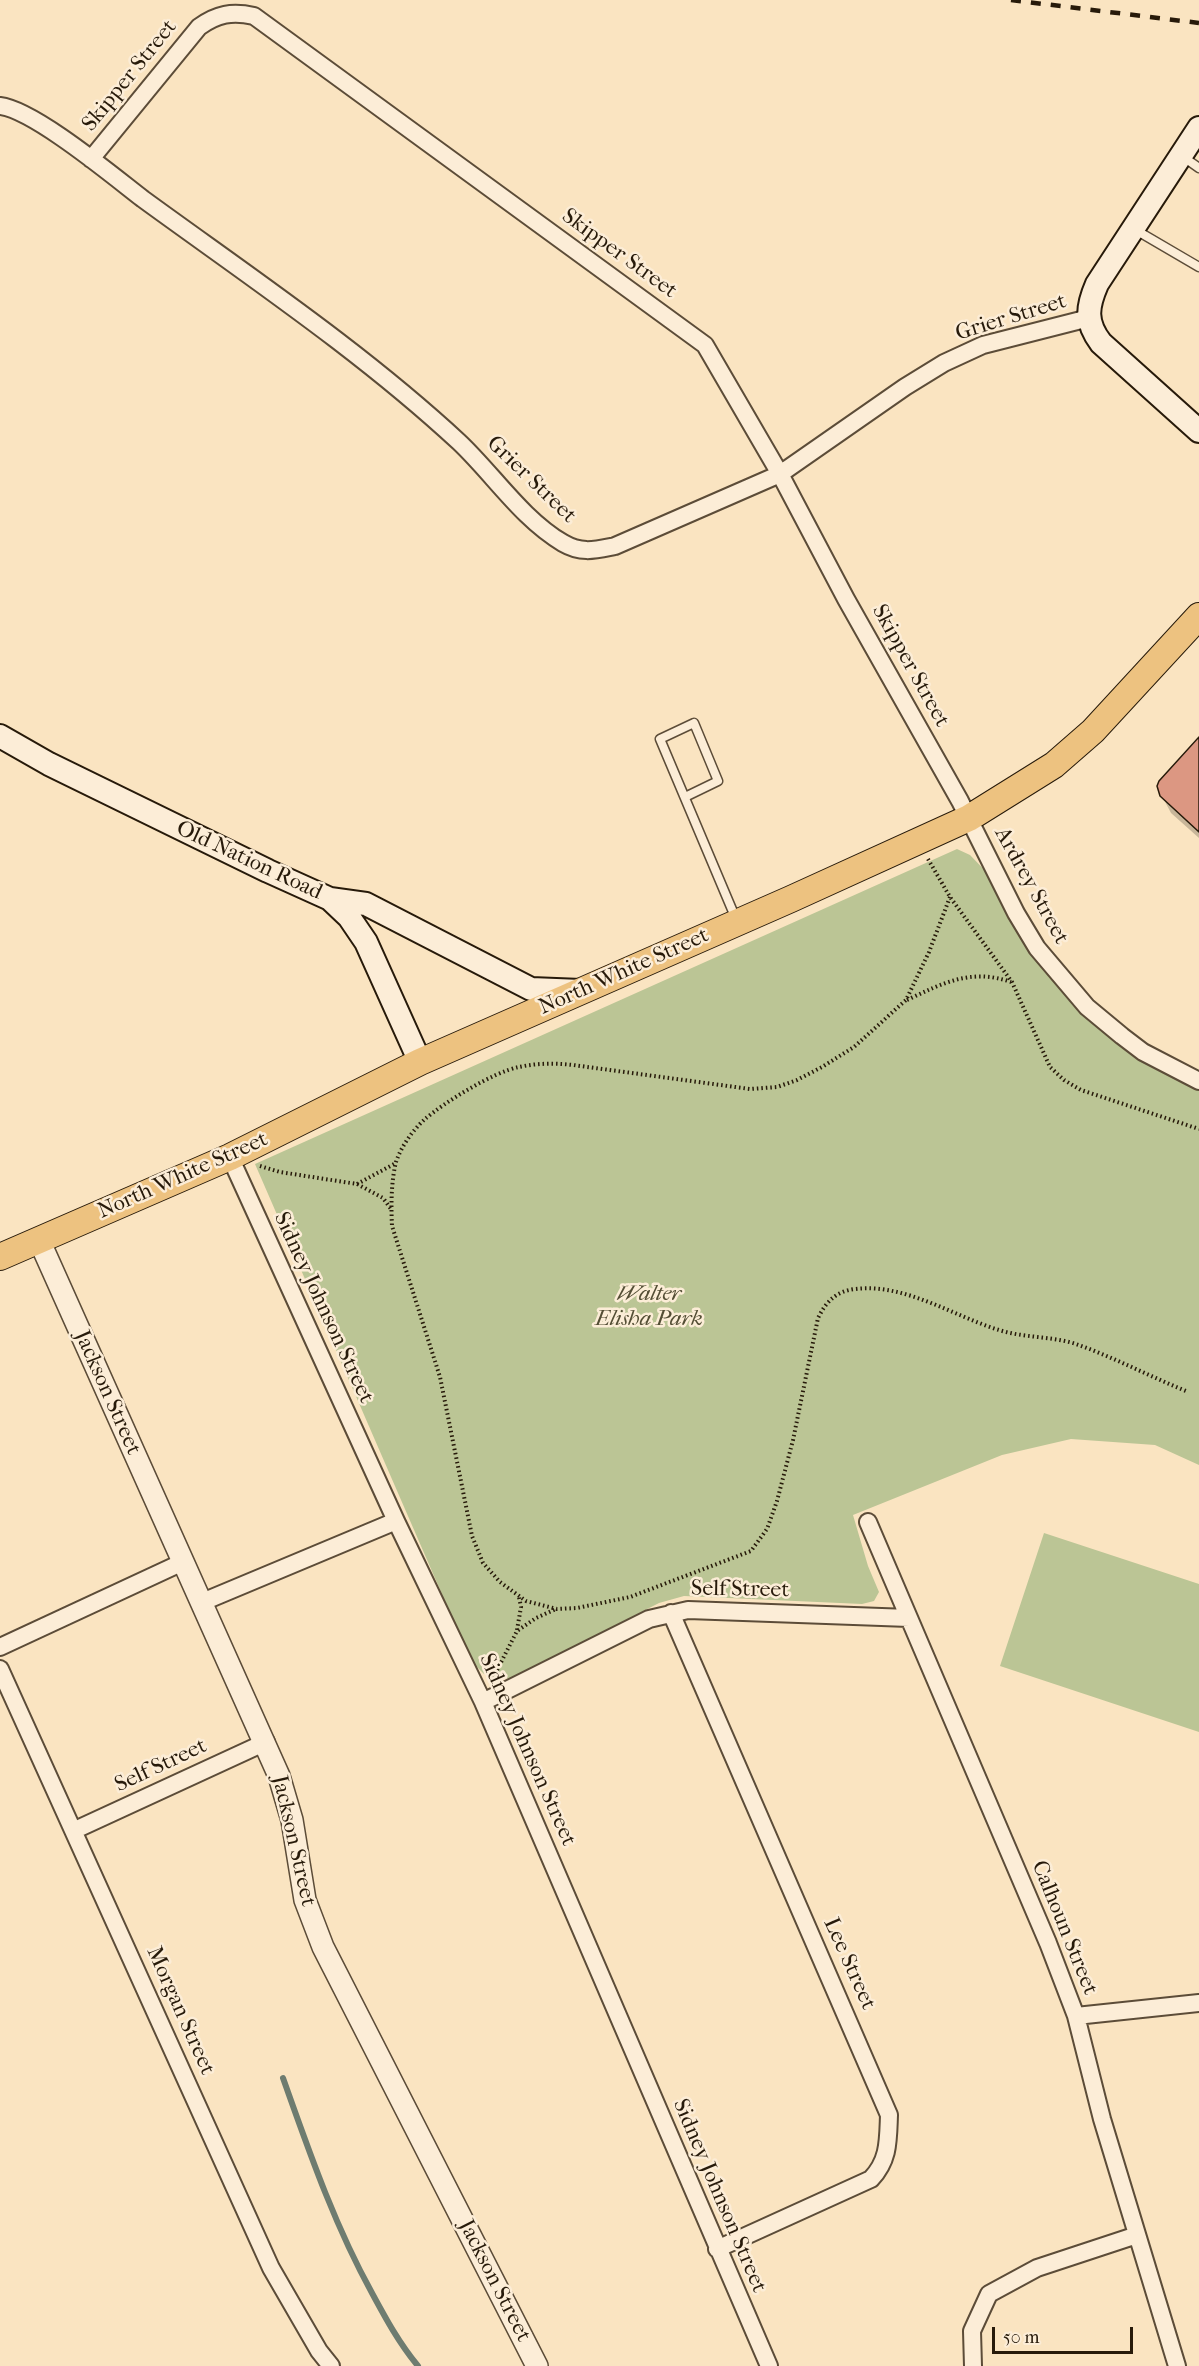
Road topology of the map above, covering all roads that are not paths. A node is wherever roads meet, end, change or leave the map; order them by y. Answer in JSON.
{"nodes":[{"id":1,"x":0,"y":106,"type":"edge"},
{"id":2,"x":1199,"y":128,"type":"edge"},
{"id":3,"x":91,"y":159,"type":"junction"},
{"id":4,"x":1190,"y":161,"type":"edge"},
{"id":5,"x":1134,"y":229,"type":"junction"},
{"id":6,"x":1199,"y":267,"type":"edge"},
{"id":7,"x":1089,"y":318,"type":"junction"},
{"id":8,"x":1199,"y":431,"type":"edge"},
{"id":9,"x":780,"y":474,"type":"junction"},
{"id":10,"x":1199,"y":616,"type":"edge"},
{"id":11,"x":0,"y":736,"type":"edge"},
{"id":12,"x":685,"y":797,"type":"junction"},
{"id":13,"x":969,"y":818,"type":"junction"},
{"id":14,"x":330,"y":899,"type":"junction"},
{"id":15,"x":737,"y":923,"type":"junction"},
{"id":16,"x":581,"y":991,"type":"junction"},
{"id":17,"x":420,"y":1062,"type":"junction"},
{"id":18,"x":1199,"y":1081,"type":"edge"},
{"id":19,"x":242,"y":1160,"type":"junction"},
{"id":20,"x":39,"y":1240,"type":"junction"},
{"id":21,"x":0,"y":1257,"type":"edge"},
{"id":22,"x":396,"y":1521,"type":"junction"},
{"id":23,"x":868,"y":1522,"type":"dead end"},
{"id":24,"x":183,"y":1562,"type":"junction"},
{"id":25,"x":200,"y":1603,"type":"junction"},
{"id":26,"x":671,"y":1613,"type":"junction"},
{"id":27,"x":909,"y":1618,"type":"junction"},
{"id":28,"x":0,"y":1647,"type":"edge"},
{"id":29,"x":0,"y":1669,"type":"edge"},
{"id":30,"x":483,"y":1702,"type":"junction"},
{"id":31,"x":266,"y":1742,"type":"junction"},
{"id":32,"x":75,"y":1830,"type":"junction"},
{"id":33,"x":1199,"y":2003,"type":"edge"},
{"id":34,"x":1077,"y":2016,"type":"junction"},
{"id":35,"x":1137,"y":2235,"type":"junction"},
{"id":36,"x":717,"y":2249,"type":"junction"},
{"id":37,"x":331,"y":2366,"type":"edge"},
{"id":38,"x":537,"y":2366,"type":"edge"},
{"id":39,"x":769,"y":2366,"type":"edge"},
{"id":40,"x":973,"y":2366,"type":"edge"},
{"id":41,"x":1177,"y":2366,"type":"edge"}],
"edges":[{"from":1,"to":3,"type":"street","name":"Grier Street"},
{"from":2,"to":4,"type":"main road"},
{"from":3,"to":9,"type":"street","name":"Grier Street"},
{"from":3,"to":9,"type":"street","name":"Skipper Street"},
{"from":4,"to":5,"type":"main road"},
{"from":5,"to":6,"type":"lane"},
{"from":5,"to":7,"type":"main road"},
{"from":7,"to":8,"type":"main road"},
{"from":7,"to":9,"type":"street","name":"Grier Street"},
{"from":9,"to":13,"type":"street","name":"Skipper Street"},
{"from":10,"to":13,"type":"main road","name":"North White Street"},
{"from":11,"to":14,"type":"main road","name":"Old Nation Road"},
{"from":12,"to":12,"type":"lane"},
{"from":12,"to":15,"type":"lane"},
{"from":13,"to":15,"type":"main road","name":"North White Street"},
{"from":13,"to":18,"type":"street","name":"Ardrey Street"},
{"from":14,"to":16,"type":"main road"},
{"from":14,"to":17,"type":"main road","name":"Old Nation Road"},
{"from":15,"to":16,"type":"main road","name":"North White Street"},
{"from":16,"to":17,"type":"main road","name":"North White Street"},
{"from":17,"to":19,"type":"main road","name":"North White Street"},
{"from":19,"to":20,"type":"main road","name":"North White Street"},
{"from":19,"to":22,"type":"street","name":"Sidney Johnson Street"},
{"from":20,"to":21,"type":"main road","name":"North White Street"},
{"from":20,"to":24,"type":"street","name":"Jackson Street"},
{"from":22,"to":25,"type":"street"},
{"from":22,"to":30,"type":"street","name":"Sidney Johnson Street"},
{"from":23,"to":27,"type":"street","name":"Calhoun Street"},
{"from":24,"to":25,"type":"street","name":"Jackson Street"},
{"from":24,"to":28,"type":"street"},
{"from":25,"to":31,"type":"street","name":"Jackson Street"},
{"from":26,"to":27,"type":"street","name":"Self Street"},
{"from":26,"to":30,"type":"street","name":"Self Street"},
{"from":26,"to":36,"type":"street","name":"Lee Street"},
{"from":27,"to":34,"type":"street","name":"Calhoun Street"},
{"from":29,"to":32,"type":"street","name":"Morgan Street"},
{"from":30,"to":36,"type":"street","name":"Sidney Johnson Street"},
{"from":31,"to":32,"type":"street","name":"Self Street"},
{"from":31,"to":38,"type":"street","name":"Jackson Street"},
{"from":32,"to":37,"type":"street","name":"Morgan Street"},
{"from":33,"to":34,"type":"street"},
{"from":34,"to":35,"type":"street","name":"Calhoun Street"},
{"from":35,"to":40,"type":"street"},
{"from":35,"to":41,"type":"street","name":"Calhoun Street"},
{"from":36,"to":39,"type":"street","name":"Sidney Johnson Street"}]}
